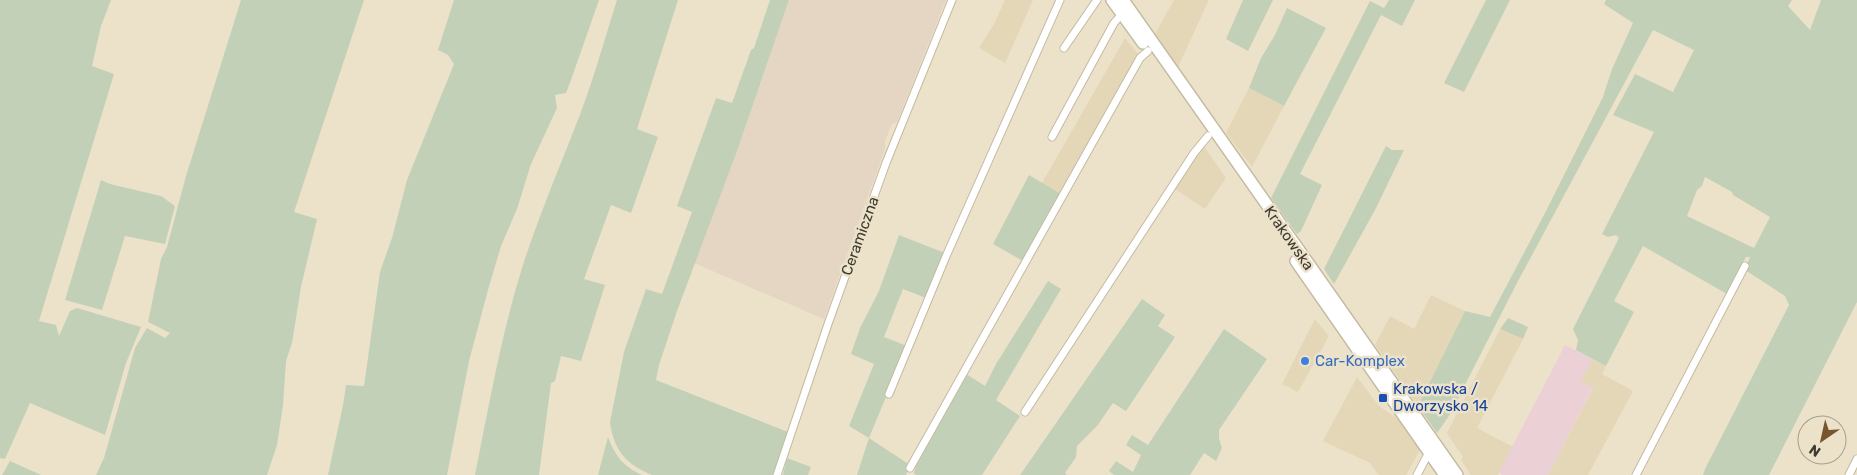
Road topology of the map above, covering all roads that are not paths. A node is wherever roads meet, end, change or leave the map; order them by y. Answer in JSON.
{"nodes":[{"id":1,"x":952,"y":0,"type":"edge"},
{"id":2,"x":1060,"y":0,"type":"edge"},
{"id":3,"x":1097,"y":0,"type":"edge"},
{"id":4,"x":1112,"y":0,"type":"edge"},
{"id":5,"x":1122,"y":0,"type":"edge"},
{"id":6,"x":1122,"y":14,"type":"junction"},
{"id":7,"x":1064,"y":48,"type":"dead end"},
{"id":8,"x":1148,"y":51,"type":"junction"},
{"id":9,"x":1208,"y":136,"type":"junction"},
{"id":10,"x":1052,"y":137,"type":"dead end"},
{"id":11,"x":1745,"y":266,"type":"dead end"},
{"id":12,"x":889,"y":394,"type":"dead end"},
{"id":13,"x":1025,"y":412,"type":"dead end"},
{"id":14,"x":1434,"y":451,"type":"junction"},
{"id":15,"x":1857,"y":459,"type":"edge"},
{"id":16,"x":910,"y":468,"type":"dead end"},
{"id":17,"x":777,"y":475,"type":"edge"},
{"id":18,"x":1416,"y":475,"type":"edge"},
{"id":19,"x":1445,"y":475,"type":"edge"},
{"id":20,"x":1457,"y":475,"type":"edge"},
{"id":21,"x":1636,"y":475,"type":"edge"},
{"id":22,"x":1849,"y":475,"type":"edge"}],
"edges":[{"from":1,"to":17,"type":"street","name":"Ceramiczna"},
{"from":2,"to":12,"type":"street"},
{"from":3,"to":7,"type":"street"},
{"from":4,"to":6,"type":"main road","name":"Krakowska"},
{"from":5,"to":14,"type":"main road","name":"Krakowska"},
{"from":6,"to":8,"type":"main road","name":"Krakowska"},
{"from":6,"to":10,"type":"street"},
{"from":8,"to":9,"type":"main road","name":"Krakowska"},
{"from":8,"to":16,"type":"street"},
{"from":9,"to":13,"type":"street"},
{"from":9,"to":14,"type":"main road","name":"Krakowska"},
{"from":11,"to":21,"type":"street"},
{"from":14,"to":18,"type":"street"},
{"from":14,"to":19,"type":"main road","name":"Krakowska"},
{"from":14,"to":20,"type":"main road","name":"Krakowska"},
{"from":15,"to":22,"type":"street"}]}
